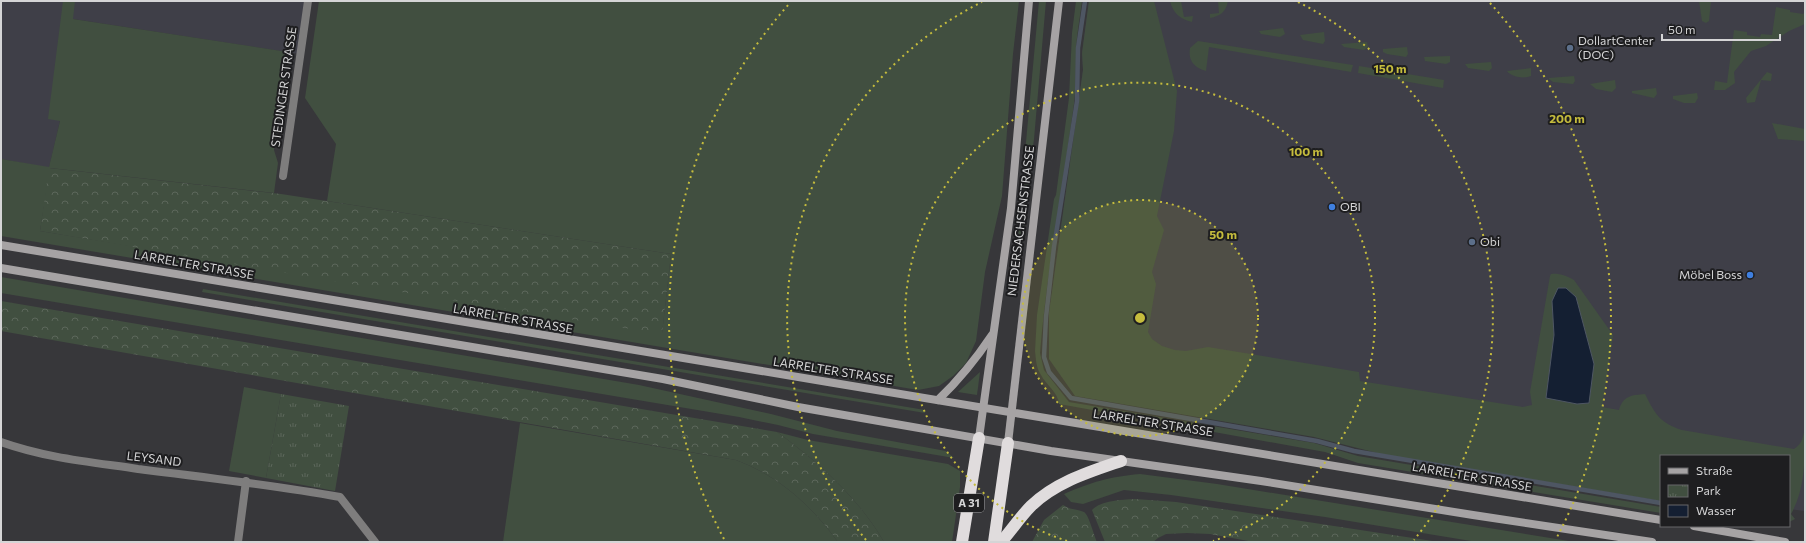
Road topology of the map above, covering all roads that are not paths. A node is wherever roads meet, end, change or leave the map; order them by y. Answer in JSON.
{"nodes":[{"id":1,"x":308,"y":1,"type":"edge"},
{"id":2,"x":1029,"y":1,"type":"edge"},
{"id":3,"x":1058,"y":1,"type":"edge"},
{"id":4,"x":283,"y":176,"type":"dead end"},
{"id":5,"x":1,"y":245,"type":"edge"},
{"id":6,"x":1,"y":268,"type":"edge"},
{"id":7,"x":994,"y":332,"type":"junction"},
{"id":8,"x":938,"y":400,"type":"junction"},
{"id":9,"x":984,"y":407,"type":"junction"},
{"id":10,"x":1011,"y":411,"type":"junction"},
{"id":11,"x":979,"y":438,"type":"junction"},
{"id":12,"x":1,"y":442,"type":"edge"},
{"id":13,"x":1008,"y":443,"type":"junction"},
{"id":14,"x":1121,"y":461,"type":"junction"},
{"id":15,"x":246,"y":481,"type":"junction"},
{"id":16,"x":1660,"y":520,"type":"edge"},
{"id":17,"x":1700,"y":527,"type":"edge"},
{"id":18,"x":238,"y":542,"type":"edge"},
{"id":19,"x":375,"y":542,"type":"edge"},
{"id":20,"x":962,"y":542,"type":"edge"},
{"id":21,"x":994,"y":542,"type":"edge"},
{"id":22,"x":1001,"y":542,"type":"edge"},
{"id":23,"x":1652,"y":542,"type":"edge"},
{"id":24,"x":1785,"y":542,"type":"edge"}],
"edges":[{"from":1,"to":4,"type":"street","name":"STEDINGER STRASSE"},
{"from":2,"to":7,"type":"main road","name":"NIEDERSACHSENSTRASSE"},
{"from":3,"to":10,"type":"main road","name":"NIEDERSACHSENSTRASSE"},
{"from":5,"to":8,"type":"main road","name":"LARRELTER STRASSE"},
{"from":6,"to":11,"type":"main road"},
{"from":7,"to":8,"type":"main road"},
{"from":7,"to":9,"type":"main road","name":"NIEDERSACHSENSTRASSE"},
{"from":8,"to":9,"type":"main road","name":"LARRELTER STRASSE"},
{"from":9,"to":10,"type":"main road","name":"LARRELTER STRASSE"},
{"from":9,"to":11,"type":"main road","name":"NIEDERSACHSENSTRASSE"},
{"from":10,"to":13,"type":"main road","name":"NIEDERSACHSENSTRASSE"},
{"from":10,"to":16,"type":"main road","name":"LARRELTER STRASSE"},
{"from":11,"to":13,"type":"main road"},
{"from":11,"to":20,"type":"highway","number":"A 31"},
{"from":12,"to":15,"type":"street","name":"LEYSAND"},
{"from":13,"to":14,"type":"main road"},
{"from":13,"to":21,"type":"highway"},
{"from":14,"to":22,"type":"highway"},
{"from":14,"to":23,"type":"main road"},
{"from":15,"to":18,"type":"street"},
{"from":15,"to":19,"type":"street","name":"LEYSAND"},
{"from":17,"to":24,"type":"main road"}]}
